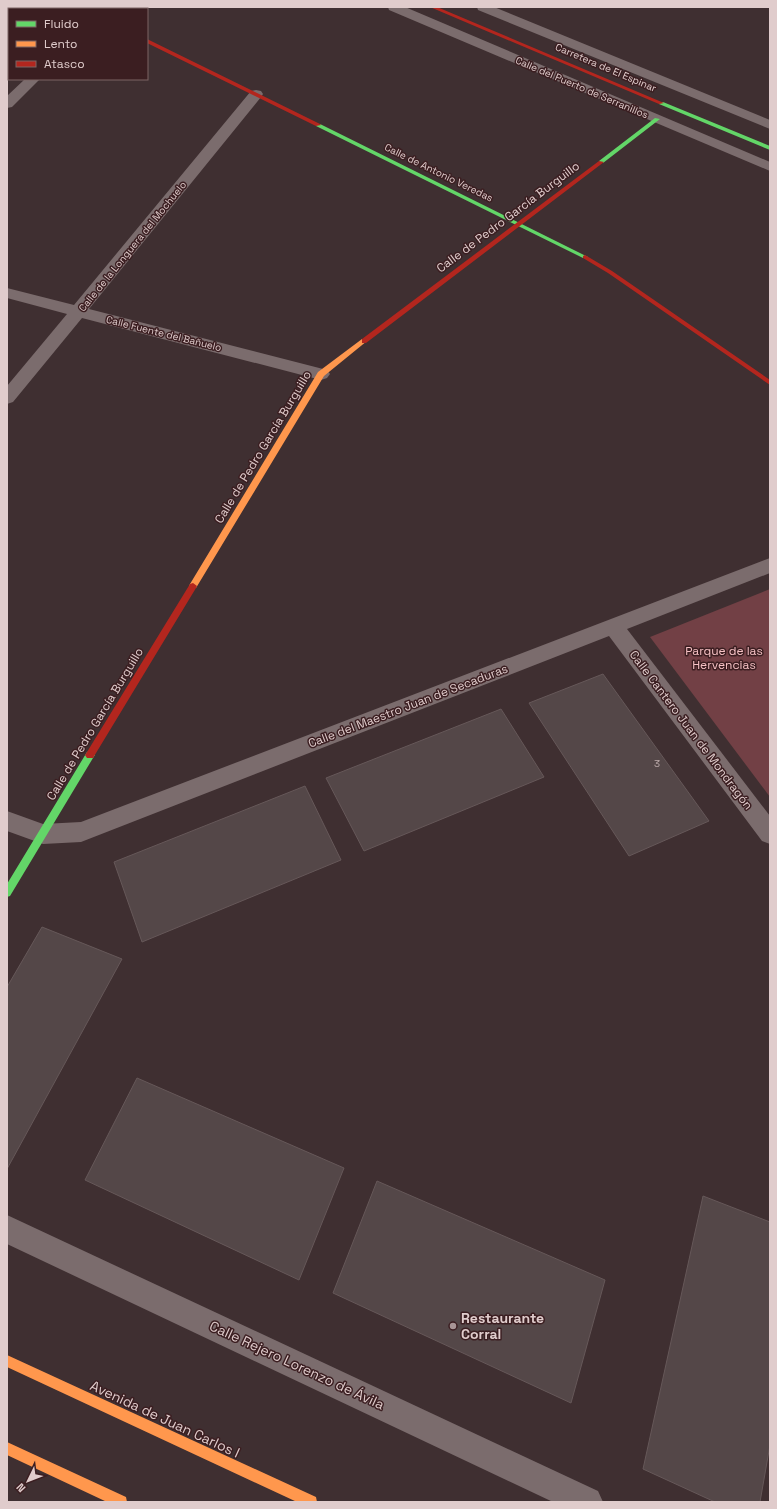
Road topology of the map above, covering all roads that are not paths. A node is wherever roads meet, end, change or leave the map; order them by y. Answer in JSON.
{"nodes":[{"id":1,"x":394,"y":7,"type":"edge"},
{"id":2,"x":433,"y":7,"type":"edge"},
{"id":3,"x":483,"y":7,"type":"edge"},
{"id":4,"x":148,"y":40,"type":"edge"},
{"id":5,"x":32,"y":80,"type":"edge"},
{"id":6,"x":256,"y":94,"type":"junction"},
{"id":7,"x":7,"y":104,"type":"edge"},
{"id":8,"x":657,"y":119,"type":"junction"},
{"id":9,"x":770,"y":125,"type":"edge"},
{"id":10,"x":770,"y":148,"type":"edge"},
{"id":11,"x":770,"y":167,"type":"edge"},
{"id":12,"x":519,"y":223,"type":"junction"},
{"id":13,"x":7,"y":294,"type":"edge"},
{"id":14,"x":78,"y":312,"type":"junction"},
{"id":15,"x":320,"y":374,"type":"junction"},
{"id":16,"x":770,"y":383,"type":"edge"},
{"id":17,"x":7,"y":398,"type":"edge"},
{"id":18,"x":770,"y":565,"type":"edge"},
{"id":19,"x":613,"y":626,"type":"junction"},
{"id":20,"x":7,"y":821,"type":"edge"},
{"id":21,"x":43,"y":834,"type":"junction"},
{"id":22,"x":770,"y":834,"type":"edge"},
{"id":23,"x":7,"y":893,"type":"edge"},
{"id":24,"x":7,"y":1229,"type":"edge"},
{"id":25,"x":7,"y":1361,"type":"edge"},
{"id":26,"x":7,"y":1448,"type":"edge"},
{"id":27,"x":121,"y":1502,"type":"edge"},
{"id":28,"x":311,"y":1502,"type":"edge"},
{"id":29,"x":587,"y":1502,"type":"edge"}],
"edges":[{"from":1,"to":8,"type":"street","name":"Calle del Puerto de Serranillos"},
{"from":2,"to":10,"type":"main road","name":"Carretera de El Espinar"},
{"from":3,"to":9,"type":"street"},
{"from":4,"to":6,"type":"main road","name":"Calle de Antonio Veredas"},
{"from":5,"to":7,"type":"street"},
{"from":6,"to":12,"type":"main road","name":"Calle de Antonio Veredas"},
{"from":6,"to":14,"type":"street","name":"Calle de la Longuera del Mochuelo"},
{"from":8,"to":11,"type":"street","name":"Calle del Puerto de Serranillos"},
{"from":8,"to":12,"type":"main road","name":"Calle de Pedro García Burguillo"},
{"from":12,"to":15,"type":"main road","name":"Calle de Pedro García Burguillo"},
{"from":12,"to":16,"type":"main road","name":"Calle de Antonio Veredas"},
{"from":13,"to":14,"type":"street","name":"Calle Fuente del Bañuelo"},
{"from":14,"to":15,"type":"street","name":"Calle Fuente del Bañuelo"},
{"from":14,"to":17,"type":"street","name":"Calle de la Longuera del Mochuelo"},
{"from":15,"to":21,"type":"main road","name":"Calle de Pedro García Burguillo"},
{"from":18,"to":19,"type":"street","name":"Calle del Maestro Juan de Secaduras"},
{"from":19,"to":21,"type":"street","name":"Calle del Maestro Juan de Secaduras"},
{"from":19,"to":22,"type":"street","name":"Calle Cantero Juan de Mondragón"},
{"from":20,"to":21,"type":"street"},
{"from":21,"to":23,"type":"main road","name":"Calle de Pedro García Burguillo"},
{"from":24,"to":29,"type":"street","name":"Calle Rejero Lorenzo de Ávila"},
{"from":25,"to":28,"type":"main road","name":"Avenida de Juan Carlos I"},
{"from":26,"to":27,"type":"main road"}]}
